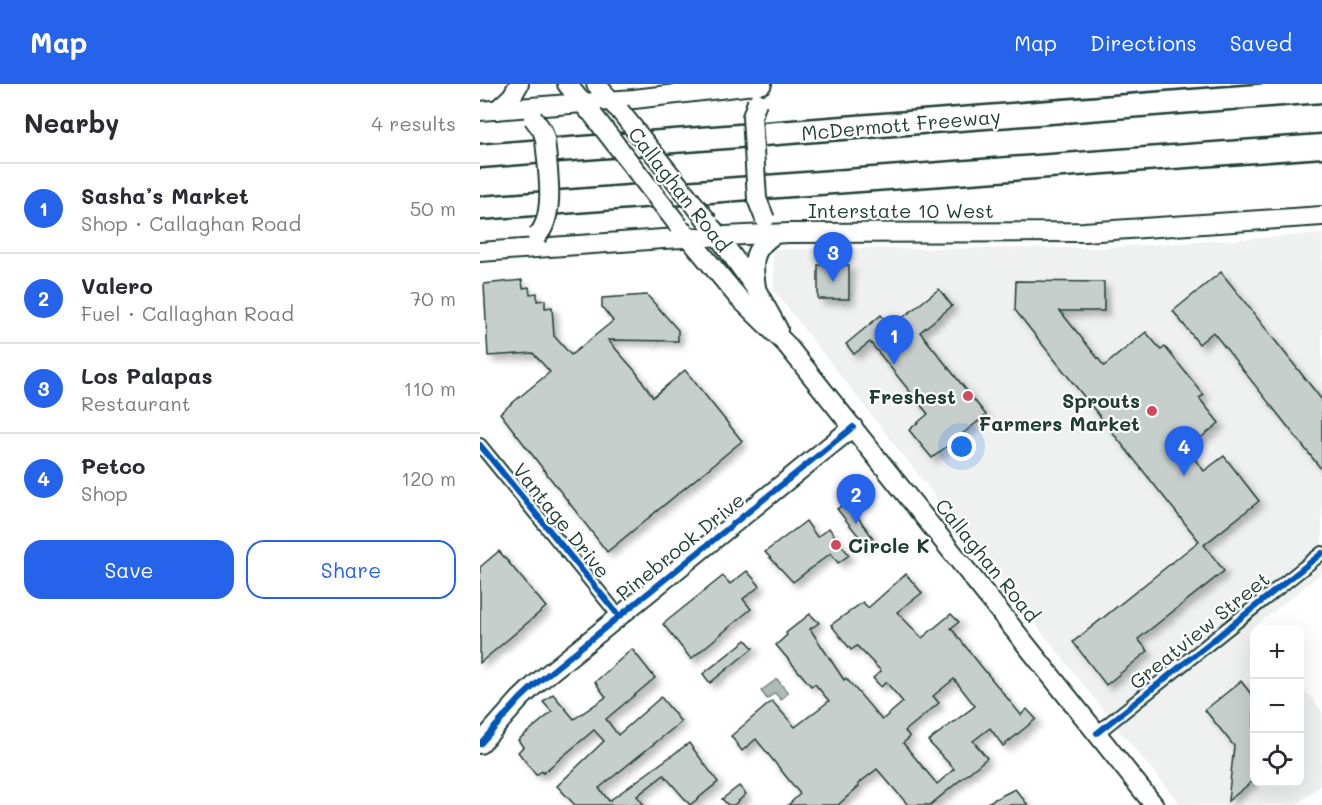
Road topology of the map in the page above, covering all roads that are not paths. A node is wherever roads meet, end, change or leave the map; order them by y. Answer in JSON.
{"nodes":[{"id":1,"x":519,"y":84,"type":"edge"},
{"id":2,"x":567,"y":84,"type":"edge"},
{"id":3,"x":596,"y":84,"type":"edge"},
{"id":4,"x":762,"y":84,"type":"edge"},
{"id":5,"x":774,"y":84,"type":"edge"},
{"id":6,"x":1280,"y":89,"type":"edge"},
{"id":7,"x":1322,"y":91,"type":"edge"},
{"id":8,"x":615,"y":106,"type":"junction"},
{"id":9,"x":497,"y":110,"type":"edge"},
{"id":10,"x":588,"y":110,"type":"junction"},
{"id":11,"x":1322,"y":146,"type":"edge"},
{"id":12,"x":1248,"y":152,"type":"junction"},
{"id":13,"x":1322,"y":152,"type":"edge"},
{"id":14,"x":480,"y":156,"type":"edge"},
{"id":15,"x":480,"y":208,"type":"edge"},
{"id":16,"x":1322,"y":216,"type":"edge"},
{"id":17,"x":714,"y":229,"type":"junction"},
{"id":18,"x":776,"y":229,"type":"junction"},
{"id":19,"x":684,"y":232,"type":"junction"},
{"id":20,"x":519,"y":249,"type":"junction"},
{"id":21,"x":480,"y":252,"type":"edge"},
{"id":22,"x":756,"y":289,"type":"junction"},
{"id":23,"x":786,"y":344,"type":"junction"},
{"id":24,"x":853,"y":427,"type":"junction"},
{"id":25,"x":480,"y":445,"type":"edge"},
{"id":26,"x":1322,"y":553,"type":"edge"},
{"id":27,"x":619,"y":616,"type":"junction"},
{"id":28,"x":1097,"y":733,"type":"junction"},
{"id":29,"x":480,"y":744,"type":"edge"},
{"id":30,"x":1154,"y":805,"type":"edge"}],
"edges":[{"from":1,"to":9,"type":"main road"},
{"from":2,"to":10,"type":"main road","name":"Callaghan Road"},
{"from":3,"to":8,"type":"main road","name":"Callaghan Road"},
{"from":4,"to":8,"type":"main road"},
{"from":5,"to":18,"type":"main road","bridge":true},
{"from":6,"to":7,"type":"highway","name":"McDermott Freeway"},
{"from":6,"to":14,"type":"highway","name":"McDermott Freeway"},
{"from":8,"to":10,"type":"main road"},
{"from":8,"to":17,"type":"main road","name":"Callaghan Road","bridge":true},
{"from":9,"to":10,"type":"main road"},
{"from":9,"to":20,"type":"main road","bridge":true},
{"from":10,"to":19,"type":"main road","name":"Callaghan Road","bridge":true},
{"from":11,"to":12,"type":"highway"},
{"from":12,"to":13,"type":"highway"},
{"from":12,"to":15,"type":"highway"},
{"from":16,"to":18,"type":"main road","name":"Interstate 10 West"},
{"from":17,"to":18,"type":"main road","name":"Interstate 10 West"},
{"from":17,"to":19,"type":"main road","name":"Interstate 10 West"},
{"from":17,"to":22,"type":"main road","name":"Callaghan Road"},
{"from":18,"to":22,"type":"main road"},
{"from":19,"to":20,"type":"main road","name":"Interstate 10 West"},
{"from":19,"to":23,"type":"main road","name":"Callaghan Road"},
{"from":20,"to":21,"type":"main road","name":"Interstate 10 West"},
{"from":22,"to":23,"type":"main road","name":"Callaghan Road"},
{"from":23,"to":24,"type":"main road","name":"Callaghan Road"},
{"from":24,"to":27,"type":"main road","name":"Pinebrook Drive"},
{"from":24,"to":28,"type":"main road","name":"Callaghan Road"},
{"from":25,"to":27,"type":"street","name":"Vantage Drive"},
{"from":26,"to":28,"type":"street","name":"Greatview Street"},
{"from":27,"to":29,"type":"main road","name":"Pinebrook Drive"},
{"from":28,"to":30,"type":"main road","name":"Callaghan Road"}]}
